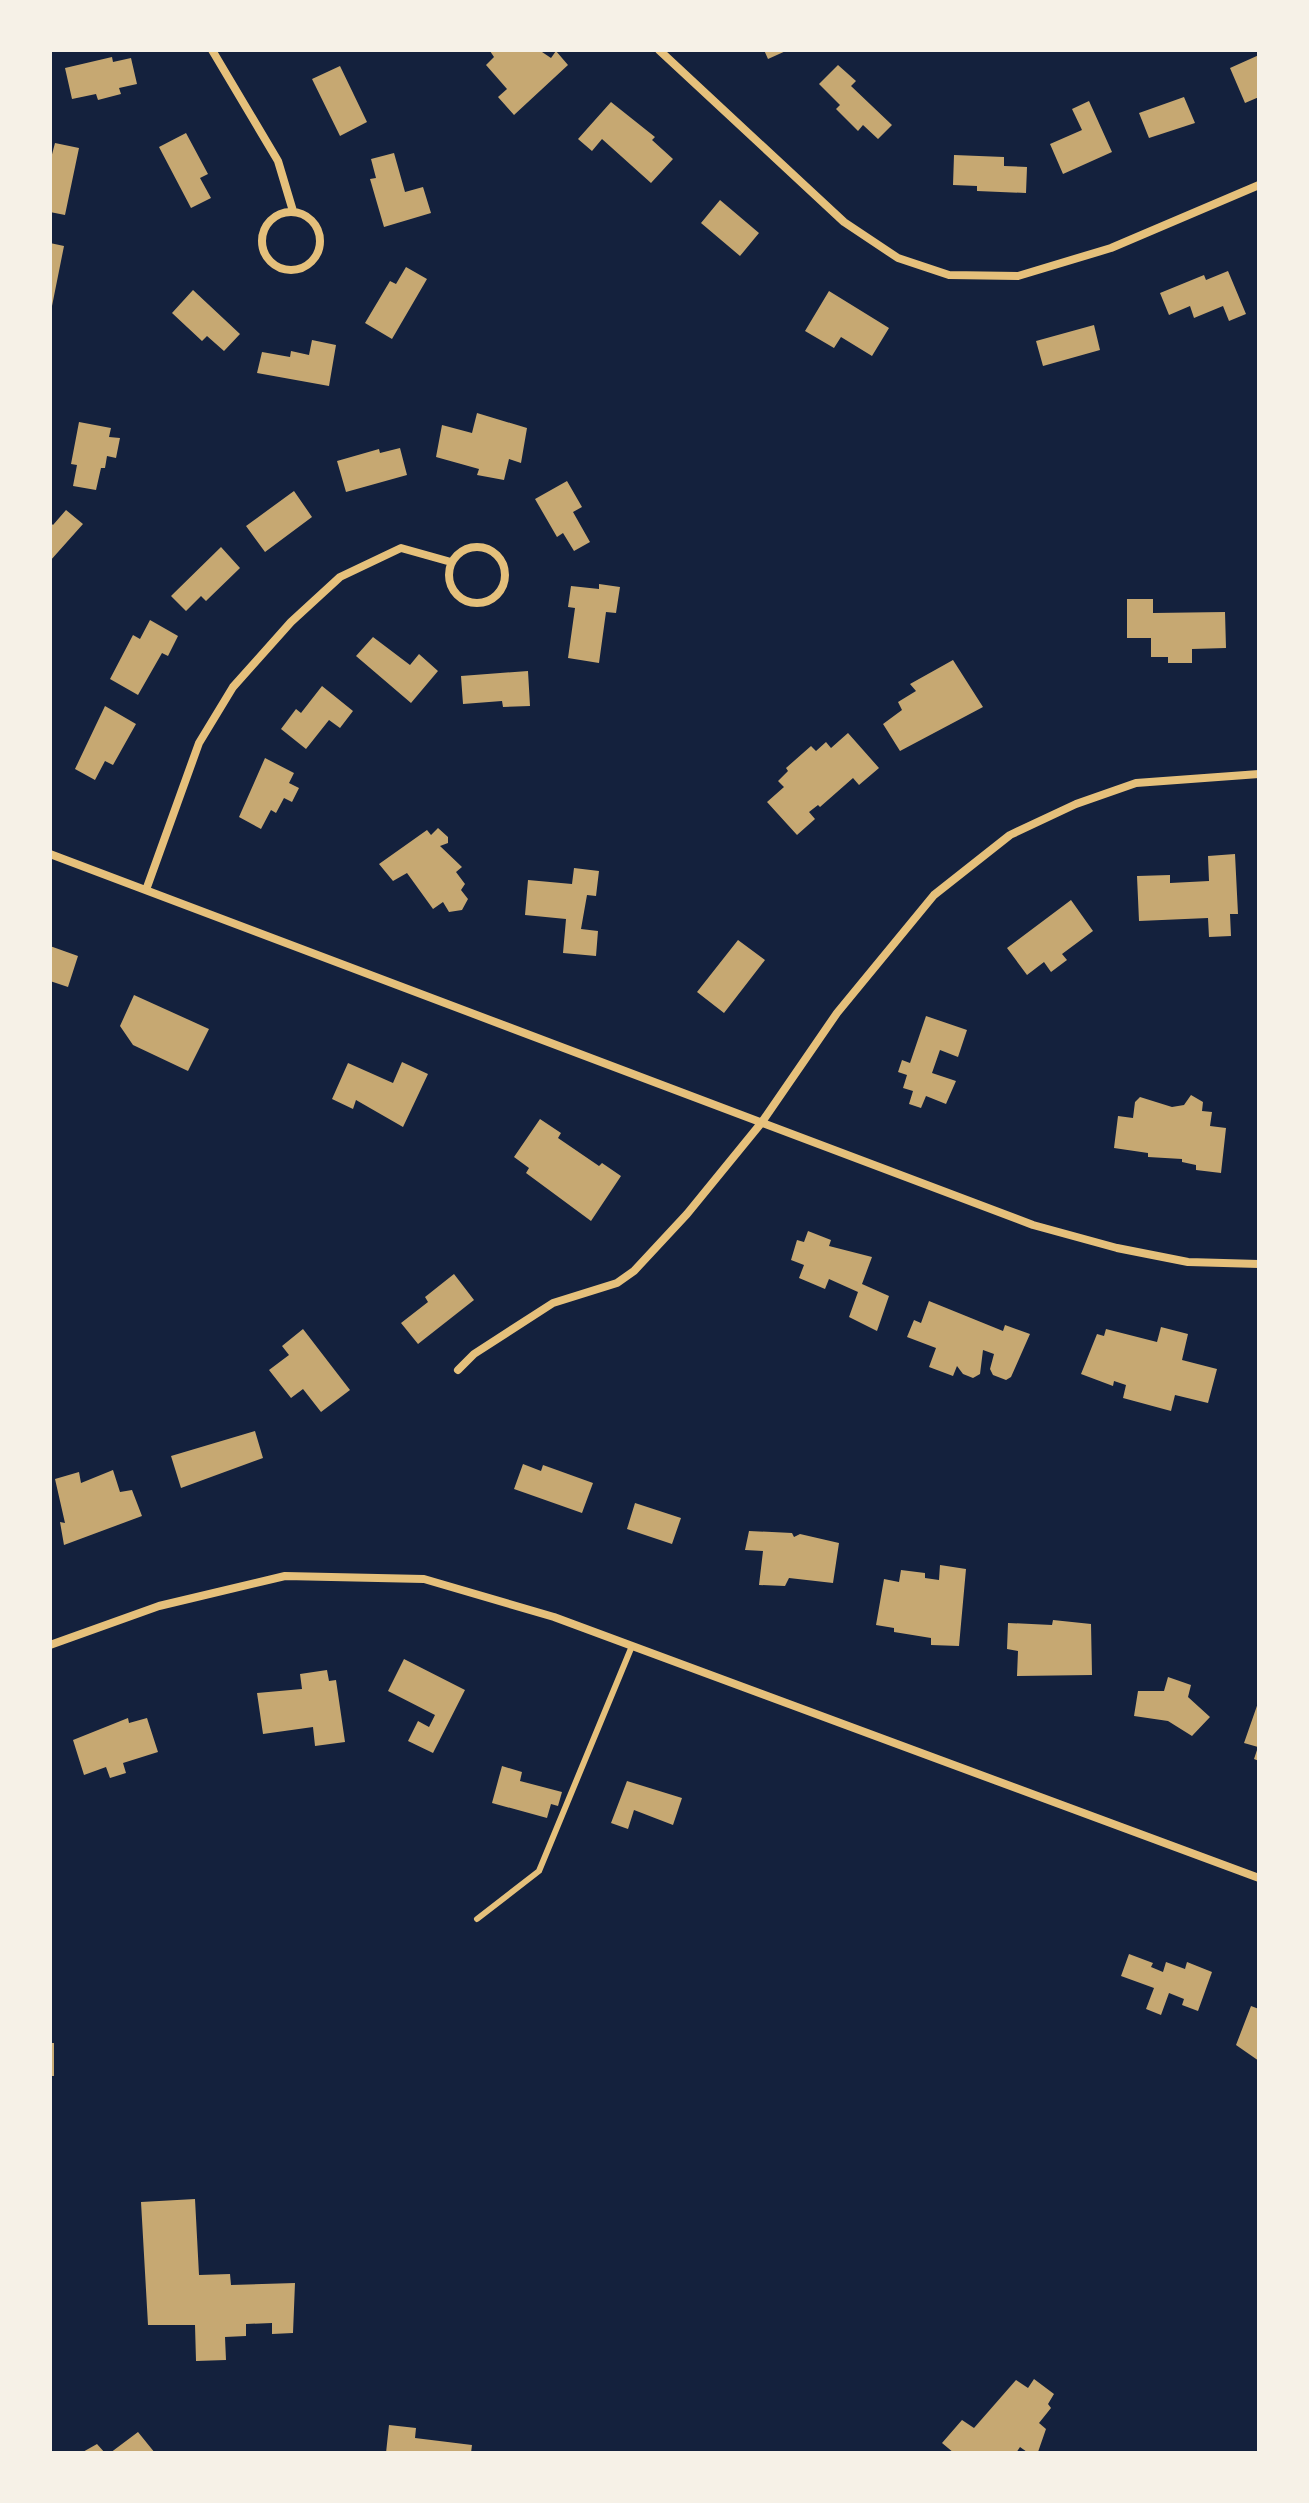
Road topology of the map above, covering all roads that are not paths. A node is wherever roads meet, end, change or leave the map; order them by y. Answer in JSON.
{"nodes":[{"id":1,"x":212,"y":50,"type":"edge"},
{"id":2,"x":659,"y":50,"type":"edge"},
{"id":3,"x":1259,"y":185,"type":"edge"},
{"id":4,"x":293,"y":211,"type":"junction"},
{"id":5,"x":451,"y":562,"type":"junction"},
{"id":6,"x":1259,"y":774,"type":"edge"},
{"id":7,"x":50,"y":854,"type":"edge"},
{"id":8,"x":146,"y":890,"type":"junction"},
{"id":9,"x":762,"y":1122,"type":"junction"},
{"id":10,"x":1259,"y":1264,"type":"edge"},
{"id":11,"x":458,"y":1370,"type":"dead end"},
{"id":12,"x":50,"y":1645,"type":"edge"},
{"id":13,"x":632,"y":1646,"type":"junction"},
{"id":14,"x":1259,"y":1878,"type":"edge"},
{"id":15,"x":477,"y":1919,"type":"dead end"}],
"edges":[{"from":1,"to":4,"type":"street"},
{"from":2,"to":3,"type":"street"},
{"from":4,"to":4,"type":"street"},
{"from":5,"to":5,"type":"street"},
{"from":5,"to":8,"type":"street"},
{"from":6,"to":9,"type":"street"},
{"from":7,"to":8,"type":"street"},
{"from":8,"to":9,"type":"street"},
{"from":9,"to":10,"type":"street"},
{"from":9,"to":11,"type":"street"},
{"from":12,"to":13,"type":"street"},
{"from":13,"to":14,"type":"street"},
{"from":13,"to":15,"type":"lane"}]}
